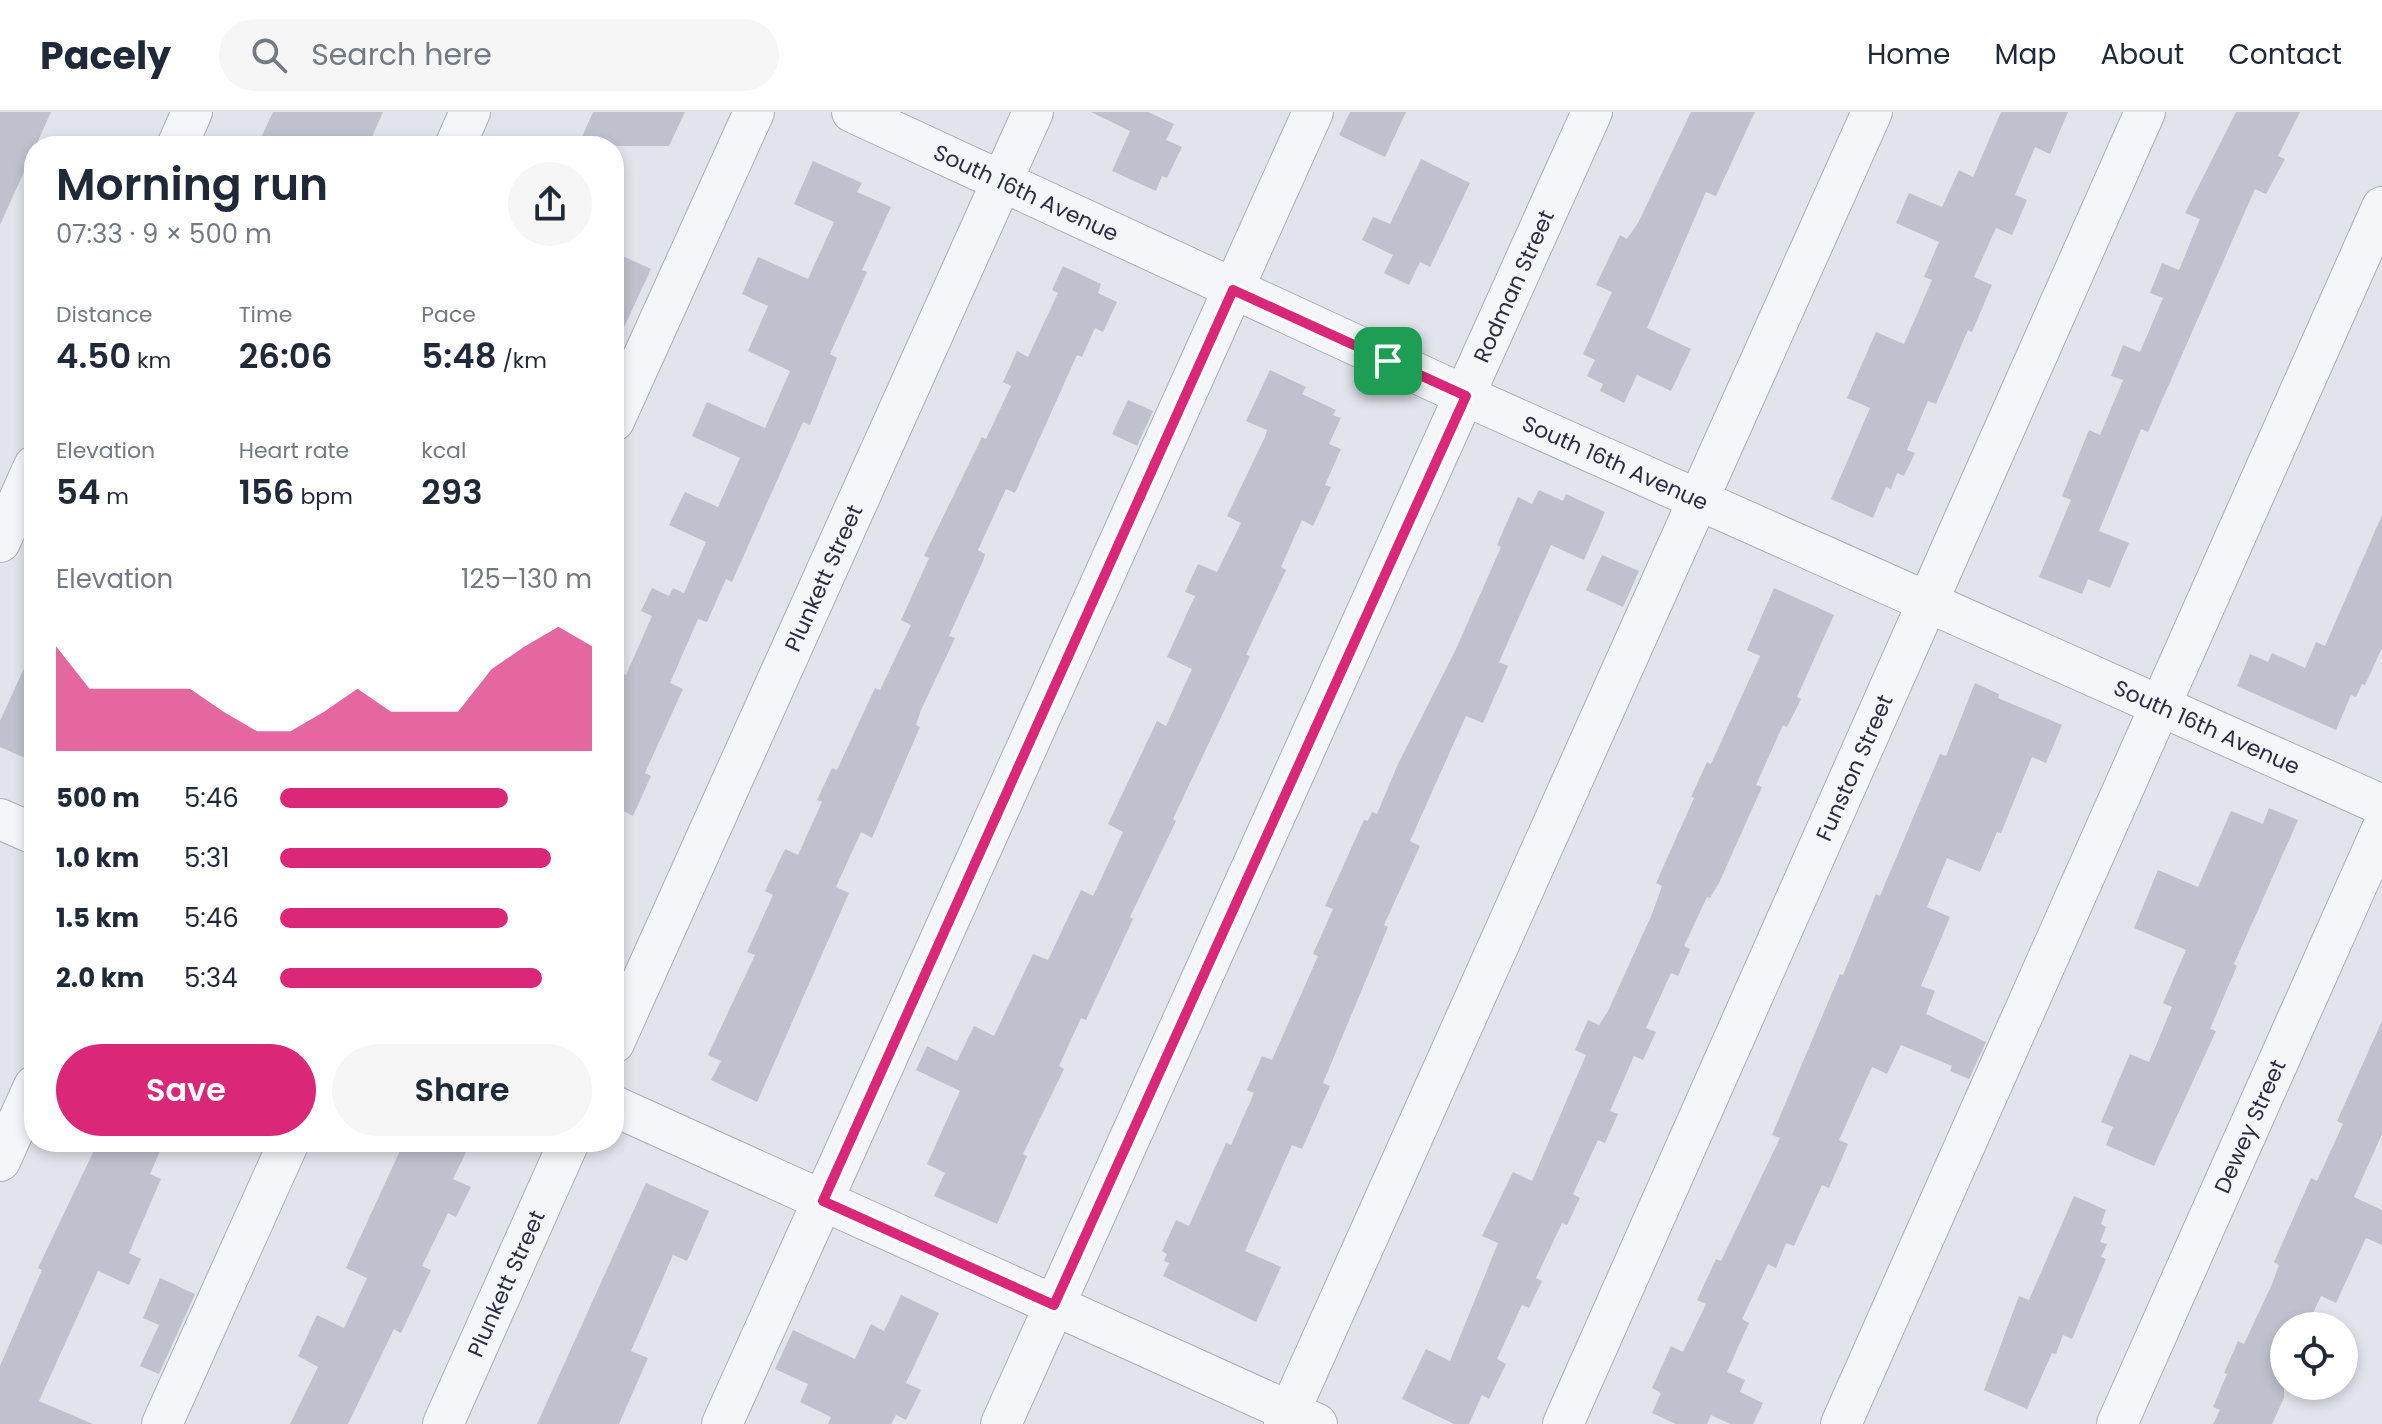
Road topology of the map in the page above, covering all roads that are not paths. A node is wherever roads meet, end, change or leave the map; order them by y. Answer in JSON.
{"nodes":[{"id":1,"x":192,"y":112,"type":"edge"},
{"id":2,"x":470,"y":112,"type":"edge"},
{"id":3,"x":754,"y":112,"type":"edge"},
{"id":4,"x":852,"y":112,"type":"edge"},
{"id":5,"x":1033,"y":112,"type":"edge"},
{"id":6,"x":1313,"y":112,"type":"edge"},
{"id":7,"x":1592,"y":112,"type":"edge"},
{"id":8,"x":1872,"y":112,"type":"edge"},
{"id":9,"x":2145,"y":112,"type":"edge"},
{"id":10,"x":181,"y":136,"type":"edge"},
{"id":11,"x":459,"y":136,"type":"edge"},
{"id":12,"x":1001,"y":184,"type":"junction"},
{"id":13,"x":2382,"y":207,"type":"edge"},
{"id":14,"x":1233,"y":290,"type":"junction"},
{"id":15,"x":1466,"y":396,"type":"junction"},
{"id":16,"x":624,"y":399,"type":"edge"},
{"id":17,"x":24,"y":488,"type":"edge"},
{"id":18,"x":1697,"y":499,"type":"junction"},
{"id":19,"x":0,"y":542,"type":"edge"},
{"id":20,"x":1928,"y":602,"type":"junction"},
{"id":21,"x":2159,"y":706,"type":"junction"},
{"id":22,"x":2382,"y":805,"type":"edge"},
{"id":23,"x":0,"y":819,"type":"edge"},
{"id":24,"x":2382,"y":829,"type":"edge"},
{"id":25,"x":24,"y":830,"type":"edge"},
{"id":26,"x":624,"y":1021,"type":"edge"},
{"id":27,"x":24,"y":1108,"type":"edge"},
{"id":28,"x":624,"y":1111,"type":"edge"},
{"id":29,"x":284,"y":1152,"type":"edge"},
{"id":30,"x":565,"y":1152,"type":"edge"},
{"id":31,"x":0,"y":1161,"type":"edge"},
{"id":32,"x":823,"y":1201,"type":"junction"},
{"id":33,"x":1054,"y":1305,"type":"junction"},
{"id":34,"x":1297,"y":1420,"type":"edge"},
{"id":35,"x":162,"y":1424,"type":"edge"},
{"id":36,"x":443,"y":1424,"type":"edge"},
{"id":37,"x":722,"y":1424,"type":"edge"},
{"id":38,"x":1001,"y":1424,"type":"edge"},
{"id":39,"x":1563,"y":1424,"type":"edge"},
{"id":40,"x":1841,"y":1424,"type":"edge"},
{"id":41,"x":2117,"y":1424,"type":"edge"}],
"edges":[{"from":1,"to":10,"type":"street"},
{"from":2,"to":11,"type":"street"},
{"from":3,"to":16,"type":"street"},
{"from":4,"to":12,"type":"street","name":"South 16th Avenue"},
{"from":5,"to":12,"type":"street","name":"Plunkett Street"},
{"from":6,"to":14,"type":"street"},
{"from":7,"to":15,"type":"street","name":"Rodman Street"},
{"from":8,"to":18,"type":"street"},
{"from":9,"to":20,"type":"street","name":"Funston Street"},
{"from":12,"to":14,"type":"street","name":"South 16th Avenue"},
{"from":12,"to":26,"type":"street","name":"Plunkett Street"},
{"from":13,"to":21,"type":"street"},
{"from":14,"to":15,"type":"street","name":"South 16th Avenue"},
{"from":14,"to":32,"type":"street"},
{"from":15,"to":18,"type":"street","name":"South 16th Avenue"},
{"from":15,"to":33,"type":"street","name":"Rodman Street"},
{"from":17,"to":19,"type":"street"},
{"from":18,"to":20,"type":"street","name":"South 16th Avenue"},
{"from":18,"to":34,"type":"street"},
{"from":20,"to":21,"type":"street","name":"South 16th Avenue"},
{"from":20,"to":39,"type":"street","name":"Funston Street"},
{"from":21,"to":22,"type":"street","name":"South 16th Avenue"},
{"from":21,"to":40,"type":"street"},
{"from":23,"to":25,"type":"street"},
{"from":24,"to":41,"type":"street","name":"Dewey Street"},
{"from":27,"to":31,"type":"street"},
{"from":28,"to":32,"type":"street"},
{"from":29,"to":35,"type":"street"},
{"from":30,"to":36,"type":"street","name":"Plunkett Street"},
{"from":32,"to":33,"type":"street"},
{"from":32,"to":37,"type":"street"},
{"from":33,"to":34,"type":"street"},
{"from":33,"to":38,"type":"street","name":"Rodman Street"}]}
